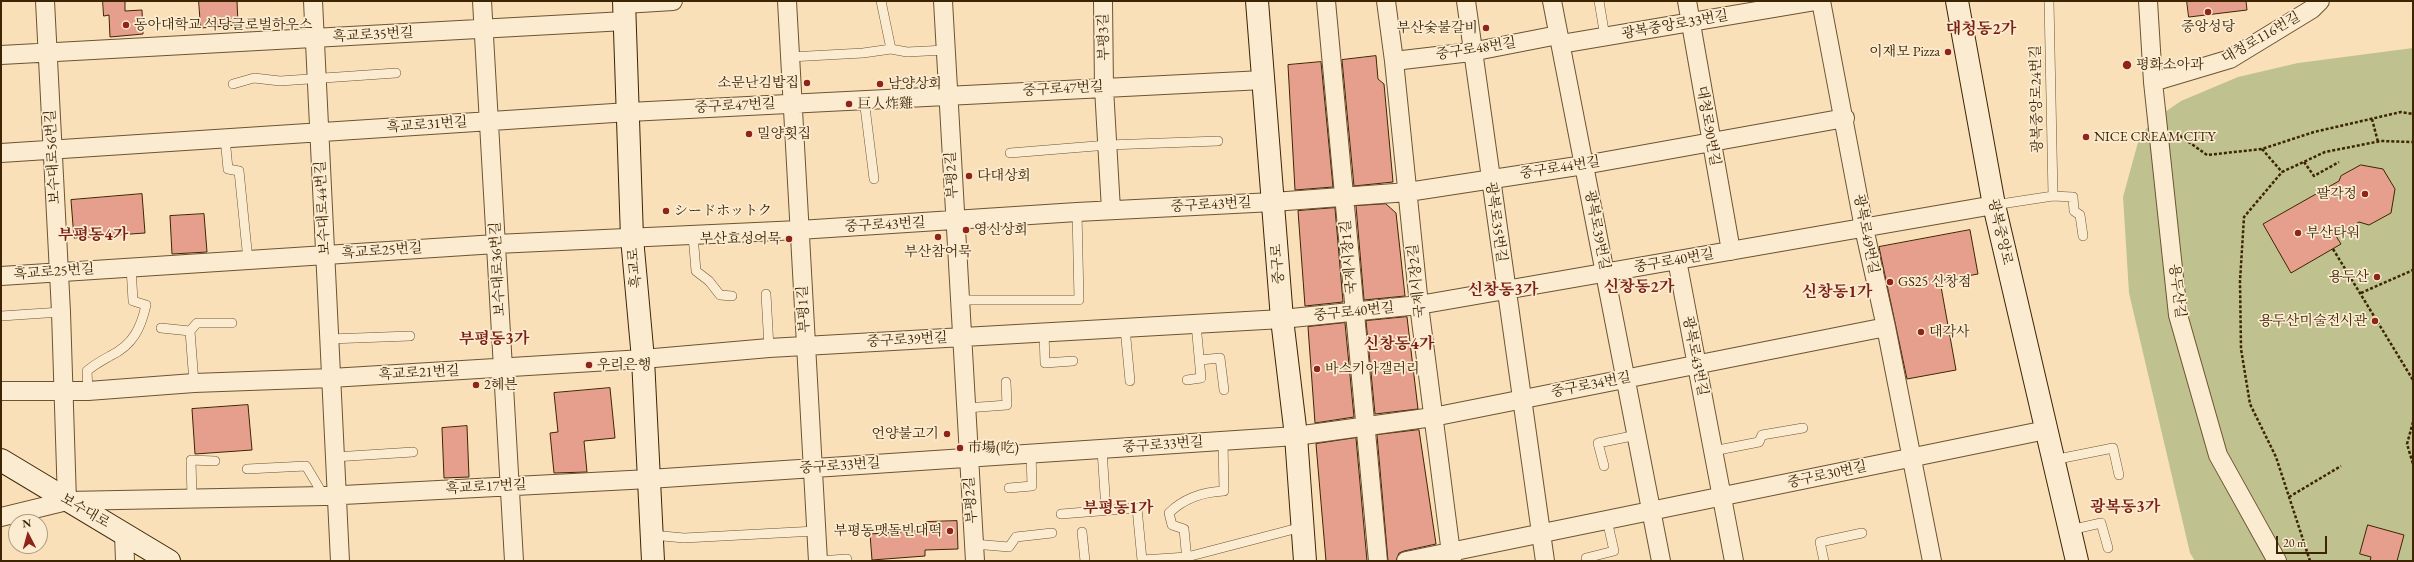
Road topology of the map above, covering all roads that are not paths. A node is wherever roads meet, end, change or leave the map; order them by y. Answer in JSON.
{"nodes":[{"id":1,"x":45,"y":1,"type":"edge"},
{"id":2,"x":313,"y":1,"type":"edge"},
{"id":3,"x":482,"y":1,"type":"edge"},
{"id":4,"x":672,"y":1,"type":"edge"},
{"id":5,"x":787,"y":1,"type":"edge"},
{"id":6,"x":881,"y":1,"type":"edge"},
{"id":7,"x":943,"y":1,"type":"edge"},
{"id":8,"x":1103,"y":1,"type":"edge"},
{"id":9,"x":1257,"y":1,"type":"edge"},
{"id":10,"x":1326,"y":1,"type":"edge"},
{"id":11,"x":1386,"y":1,"type":"edge"},
{"id":12,"x":1466,"y":1,"type":"edge"},
{"id":13,"x":1552,"y":1,"type":"edge"},
{"id":14,"x":1599,"y":1,"type":"edge"},
{"id":15,"x":1687,"y":1,"type":"edge"},
{"id":16,"x":1816,"y":1,"type":"edge"},
{"id":17,"x":1821,"y":1,"type":"edge"},
{"id":18,"x":1957,"y":1,"type":"edge"},
{"id":19,"x":2049,"y":1,"type":"edge"},
{"id":20,"x":2148,"y":1,"type":"edge"},
{"id":21,"x":2320,"y":1,"type":"edge"},
{"id":22,"x":624,"y":9,"type":"edge"},
{"id":23,"x":1690,"y":22,"type":"junction"},
{"id":24,"x":484,"y":28,"type":"junction"},
{"id":25,"x":1605,"y":37,"type":"junction"},
{"id":26,"x":315,"y":38,"type":"junction"},
{"id":27,"x":1560,"y":40,"type":"junction"},
{"id":28,"x":891,"y":49,"type":"junction"},
{"id":29,"x":946,"y":50,"type":"junction"},
{"id":30,"x":1471,"y":52,"type":"junction"},
{"id":31,"x":48,"y":53,"type":"junction"},
{"id":32,"x":1,"y":56,"type":"edge"},
{"id":33,"x":790,"y":58,"type":"junction"},
{"id":34,"x":1394,"y":61,"type":"junction"},
{"id":35,"x":396,"y":73,"type":"dead end"},
{"id":36,"x":316,"y":78,"type":"junction"},
{"id":37,"x":1263,"y":80,"type":"junction"},
{"id":38,"x":2154,"y":82,"type":"junction"},
{"id":39,"x":234,"y":84,"type":"dead end"},
{"id":40,"x":1104,"y":88,"type":"junction"},
{"id":41,"x":948,"y":95,"type":"junction"},
{"id":42,"x":864,"y":99,"type":"junction"},
{"id":43,"x":792,"y":103,"type":"junction"},
{"id":44,"x":629,"y":112,"type":"junction"},
{"id":45,"x":1845,"y":118,"type":"junction"},
{"id":46,"x":489,"y":121,"type":"junction"},
{"id":47,"x":319,"y":132,"type":"junction"},
{"id":48,"x":225,"y":138,"type":"junction"},
{"id":49,"x":1218,"y":141,"type":"dead end"},
{"id":50,"x":1710,"y":142,"type":"junction"},
{"id":51,"x":1108,"y":145,"type":"junction"},
{"id":52,"x":53,"y":150,"type":"junction"},
{"id":53,"x":1,"y":153,"type":"edge"},
{"id":54,"x":1010,"y":154,"type":"dead end"},
{"id":55,"x":1584,"y":165,"type":"junction"},
{"id":56,"x":874,"y":179,"type":"dead end"},
{"id":57,"x":1490,"y":180,"type":"junction"},
{"id":58,"x":1408,"y":192,"type":"junction"},
{"id":59,"x":1344,"y":196,"type":"junction"},
{"id":60,"x":2053,"y":196,"type":"junction"},
{"id":61,"x":1273,"y":202,"type":"junction"},
{"id":62,"x":1994,"y":205,"type":"junction"},
{"id":63,"x":1111,"y":210,"type":"junction"},
{"id":64,"x":1078,"y":212,"type":"junction"},
{"id":65,"x":954,"y":221,"type":"junction"},
{"id":66,"x":1864,"y":228,"type":"junction"},
{"id":67,"x":799,"y":230,"type":"junction"},
{"id":68,"x":693,"y":234,"type":"junction"},
{"id":69,"x":2083,"y":236,"type":"dead end"},
{"id":70,"x":632,"y":238,"type":"junction"},
{"id":71,"x":496,"y":244,"type":"junction"},
{"id":72,"x":1731,"y":251,"type":"junction"},
{"id":73,"x":325,"y":255,"type":"junction"},
{"id":74,"x":248,"y":260,"type":"junction"},
{"id":75,"x":1677,"y":260,"type":"junction"},
{"id":76,"x":131,"y":267,"type":"junction"},
{"id":77,"x":59,"y":272,"type":"junction"},
{"id":78,"x":1605,"y":273,"type":"junction"},
{"id":79,"x":1,"y":276,"type":"edge"},
{"id":80,"x":1505,"y":290,"type":"junction"},
{"id":81,"x":766,"y":294,"type":"dead end"},
{"id":82,"x":732,"y":296,"type":"dead end"},
{"id":83,"x":960,"y":300,"type":"junction"},
{"id":84,"x":1419,"y":305,"type":"junction"},
{"id":85,"x":61,"y":312,"type":"junction"},
{"id":86,"x":1354,"y":312,"type":"junction"},
{"id":87,"x":1,"y":316,"type":"edge"},
{"id":88,"x":1282,"y":319,"type":"junction"},
{"id":89,"x":232,"y":323,"type":"dead end"},
{"id":90,"x":1196,"y":324,"type":"junction"},
{"id":91,"x":1886,"y":327,"type":"junction"},
{"id":92,"x":161,"y":328,"type":"dead end"},
{"id":93,"x":1125,"y":328,"type":"junction"},
{"id":94,"x":190,"y":332,"type":"junction"},
{"id":95,"x":1044,"y":332,"type":"junction"},
{"id":96,"x":410,"y":336,"type":"dead end"},
{"id":97,"x":962,"y":337,"type":"junction"},
{"id":98,"x":329,"y":339,"type":"junction"},
{"id":99,"x":806,"y":346,"type":"junction"},
{"id":100,"x":769,"y":348,"type":"junction"},
{"id":101,"x":642,"y":359,"type":"junction"},
{"id":102,"x":1200,"y":360,"type":"junction"},
{"id":103,"x":1073,"y":361,"type":"dead end"},
{"id":104,"x":1697,"y":364,"type":"junction"},
{"id":105,"x":504,"y":368,"type":"junction"},
{"id":106,"x":331,"y":378,"type":"junction"},
{"id":107,"x":1626,"y":378,"type":"junction"},
{"id":108,"x":1188,"y":380,"type":"dead end"},
{"id":109,"x":1130,"y":381,"type":"dead end"},
{"id":110,"x":1006,"y":382,"type":"dead end"},
{"id":111,"x":194,"y":383,"type":"junction"},
{"id":112,"x":1224,"y":390,"type":"dead end"},
{"id":113,"x":1,"y":391,"type":"edge"},
{"id":114,"x":64,"y":391,"type":"junction"},
{"id":115,"x":88,"y":391,"type":"junction"},
{"id":116,"x":1521,"y":399,"type":"junction"},
{"id":117,"x":966,"y":408,"type":"junction"},
{"id":118,"x":1432,"y":417,"type":"junction"},
{"id":119,"x":1365,"y":426,"type":"junction"},
{"id":120,"x":1803,"y":428,"type":"dead end"},
{"id":121,"x":2046,"y":430,"type":"junction"},
{"id":122,"x":1637,"y":435,"type":"junction"},
{"id":123,"x":1296,"y":436,"type":"junction"},
{"id":124,"x":1224,"y":441,"type":"junction"},
{"id":125,"x":1102,"y":450,"type":"junction"},
{"id":126,"x":1714,"y":451,"type":"junction"},
{"id":127,"x":413,"y":452,"type":"dead end"},
{"id":128,"x":1030,"y":453,"type":"junction"},
{"id":129,"x":334,"y":457,"type":"junction"},
{"id":130,"x":967,"y":457,"type":"junction"},
{"id":131,"x":1912,"y":457,"type":"junction"},
{"id":132,"x":1,"y":460,"type":"edge"},
{"id":133,"x":215,"y":460,"type":"dead end"},
{"id":134,"x":2053,"y":460,"type":"junction"},
{"id":135,"x":1604,"y":466,"type":"dead end"},
{"id":136,"x":812,"y":468,"type":"junction"},
{"id":137,"x":247,"y":469,"type":"dead end"},
{"id":138,"x":2119,"y":475,"type":"dead end"},
{"id":139,"x":649,"y":479,"type":"junction"},
{"id":140,"x":510,"y":485,"type":"junction"},
{"id":141,"x":1009,"y":488,"type":"dead end"},
{"id":142,"x":330,"y":496,"type":"junction"},
{"id":143,"x":1722,"y":496,"type":"junction"},
{"id":144,"x":192,"y":497,"type":"junction"},
{"id":145,"x":67,"y":501,"type":"junction"},
{"id":146,"x":1106,"y":510,"type":"junction"},
{"id":147,"x":1651,"y":511,"type":"junction"},
{"id":148,"x":1061,"y":514,"type":"dead end"},
{"id":149,"x":1,"y":517,"type":"edge"},
{"id":150,"x":1608,"y":520,"type":"junction"},
{"id":151,"x":1303,"y":527,"type":"junction"},
{"id":152,"x":816,"y":530,"type":"junction"},
{"id":153,"x":2070,"y":530,"type":"junction"},
{"id":154,"x":1082,"y":532,"type":"dead end"},
{"id":155,"x":1052,"y":533,"type":"dead end"},
{"id":156,"x":1541,"y":533,"type":"junction"},
{"id":157,"x":1862,"y":533,"type":"dead end"},
{"id":158,"x":124,"y":534,"type":"junction"},
{"id":159,"x":652,"y":535,"type":"junction"},
{"id":160,"x":2108,"y":548,"type":"dead end"},
{"id":161,"x":974,"y":552,"type":"edge"},
{"id":162,"x":1451,"y":556,"type":"edge"},
{"id":163,"x":1586,"y":558,"type":"dead end"},
{"id":164,"x":1187,"y":559,"type":"edge"},
{"id":165,"x":125,"y":561,"type":"edge"},
{"id":166,"x":169,"y":561,"type":"edge"},
{"id":167,"x":340,"y":561,"type":"edge"},
{"id":168,"x":514,"y":561,"type":"edge"},
{"id":169,"x":653,"y":561,"type":"edge"},
{"id":170,"x":818,"y":561,"type":"edge"},
{"id":171,"x":847,"y":561,"type":"edge"},
{"id":172,"x":1085,"y":561,"type":"edge"},
{"id":173,"x":1305,"y":561,"type":"edge"},
{"id":174,"x":1378,"y":561,"type":"edge"},
{"id":175,"x":1406,"y":561,"type":"edge"},
{"id":176,"x":1545,"y":561,"type":"edge"},
{"id":177,"x":1661,"y":561,"type":"edge"},
{"id":178,"x":1734,"y":561,"type":"edge"},
{"id":179,"x":1824,"y":561,"type":"edge"},
{"id":180,"x":1932,"y":561,"type":"edge"},
{"id":181,"x":2077,"y":561,"type":"edge"},
{"id":182,"x":2277,"y":561,"type":"edge"}],
"edges":[{"from":1,"to":31,"type":"street","name":"보수대로56번길"},
{"from":2,"to":26,"type":"street","name":"보수대로44번길"},
{"from":3,"to":24,"type":"street","name":"보수대로36번길"},
{"from":4,"to":22,"type":"street","name":"흑교로35번길"},
{"from":5,"to":33,"type":"street","name":"부평1길"},
{"from":6,"to":28,"type":"lane"},
{"from":7,"to":29,"type":"street","name":"부평2길"},
{"from":8,"to":40,"type":"street","name":"부평3길"},
{"from":9,"to":37,"type":"main road","name":"중구로"},
{"from":10,"to":59,"type":"street","name":"국제시장1길"},
{"from":11,"to":34,"type":"street","name":"국제시장2길"},
{"from":12,"to":30,"type":"street","name":"광복로35번길"},
{"from":13,"to":27,"type":"street","name":"광복로39번길"},
{"from":14,"to":25,"type":"lane","name":"광복중앙로33번길"},
{"from":15,"to":23,"type":"street","name":"대청로90번길"},
{"from":16,"to":23,"type":"street","name":"광복중앙로33번길"},
{"from":17,"to":45,"type":"street","name":"광복로49번길"},
{"from":18,"to":62,"type":"main road","name":"광복중앙로"},
{"from":19,"to":60,"type":"lane","name":"광복중앙로24번길"},
{"from":20,"to":38,"type":"street","name":"용두산길"},
{"from":21,"to":38,"type":"street","name":"대청로116번길"},
{"from":22,"to":24,"type":"street","name":"흑교로35번길"},
{"from":22,"to":44,"type":"main road","name":"흑교로"},
{"from":23,"to":25,"type":"street","name":"광복중앙로33번길"},
{"from":23,"to":50,"type":"street","name":"대청로90번길"},
{"from":24,"to":26,"type":"street","name":"흑교로35번길"},
{"from":24,"to":46,"type":"street","name":"보수대로36번길"},
{"from":25,"to":27,"type":"street","name":"광복중앙로33번길"},
{"from":26,"to":31,"type":"street","name":"흑교로35번길"},
{"from":26,"to":36,"type":"street","name":"보수대로44번길"},
{"from":27,"to":30,"type":"street","name":"중구로48번길"},
{"from":27,"to":55,"type":"street","name":"광복로39번길"},
{"from":28,"to":29,"type":"lane"},
{"from":28,"to":33,"type":"lane"},
{"from":29,"to":41,"type":"street","name":"부평2길"},
{"from":30,"to":34,"type":"street","name":"중구로48번길"},
{"from":30,"to":57,"type":"street","name":"광복로35번길"},
{"from":31,"to":32,"type":"street","name":"흑교로35번길"},
{"from":31,"to":52,"type":"street","name":"보수대로56번길"},
{"from":33,"to":43,"type":"street","name":"부평1길"},
{"from":34,"to":58,"type":"street","name":"국제시장2길"},
{"from":35,"to":36,"type":"lane"},
{"from":36,"to":39,"type":"lane"},
{"from":36,"to":47,"type":"street","name":"보수대로44번길"},
{"from":37,"to":40,"type":"street","name":"중구로47번길"},
{"from":37,"to":61,"type":"main road","name":"중구로"},
{"from":38,"to":182,"type":"street","name":"용두산길"},
{"from":40,"to":41,"type":"street","name":"중구로47번길"},
{"from":40,"to":51,"type":"street","name":"부평3길"},
{"from":41,"to":42,"type":"street","name":"중구로47번길"},
{"from":41,"to":65,"type":"street","name":"부평2길"},
{"from":42,"to":43,"type":"street","name":"중구로47번길"},
{"from":42,"to":56,"type":"lane"},
{"from":43,"to":44,"type":"street","name":"중구로47번길"},
{"from":43,"to":67,"type":"street","name":"부평1길"},
{"from":44,"to":46,"type":"street","name":"흑교로31번길"},
{"from":44,"to":70,"type":"main road","name":"흑교로"},
{"from":45,"to":50,"type":"street","name":"중구로44번길"},
{"from":45,"to":66,"type":"street","name":"광복로49번길"},
{"from":46,"to":47,"type":"street","name":"흑교로31번길"},
{"from":46,"to":71,"type":"street","name":"보수대로36번길"},
{"from":47,"to":48,"type":"street","name":"흑교로31번길"},
{"from":47,"to":73,"type":"street","name":"보수대로44번길"},
{"from":48,"to":52,"type":"street","name":"흑교로31번길"},
{"from":48,"to":74,"type":"lane"},
{"from":49,"to":51,"type":"lane"},
{"from":50,"to":55,"type":"street","name":"중구로44번길"},
{"from":50,"to":72,"type":"street","name":"대청로90번길"},
{"from":51,"to":54,"type":"lane"},
{"from":51,"to":63,"type":"street","name":"부평3길"},
{"from":52,"to":53,"type":"street","name":"흑교로31번길"},
{"from":52,"to":77,"type":"street","name":"보수대로56번길"},
{"from":55,"to":57,"type":"street","name":"중구로44번길"},
{"from":55,"to":78,"type":"street","name":"광복로39번길"},
{"from":57,"to":58,"type":"street","name":"중구로44번길"},
{"from":57,"to":80,"type":"street","name":"광복로35번길"},
{"from":58,"to":59,"type":"street","name":"중구로44번길"},
{"from":58,"to":84,"type":"street","name":"국제시장2길"},
{"from":59,"to":61,"type":"street","name":"중구로44번길"},
{"from":59,"to":86,"type":"street","name":"국제시장1길"},
{"from":60,"to":62,"type":"lane"},
{"from":60,"to":69,"type":"lane"},
{"from":61,"to":63,"type":"street","name":"중구로43번길"},
{"from":61,"to":88,"type":"main road","name":"중구로"},
{"from":62,"to":66,"type":"street","name":"중구로40번길"},
{"from":62,"to":121,"type":"main road","name":"광복중앙로"},
{"from":63,"to":64,"type":"street","name":"중구로43번길"},
{"from":64,"to":65,"type":"street","name":"중구로43번길"},
{"from":64,"to":83,"type":"lane"},
{"from":65,"to":67,"type":"street","name":"중구로43번길"},
{"from":65,"to":83,"type":"street","name":"부평2길"},
{"from":66,"to":72,"type":"street","name":"중구로40번길"},
{"from":66,"to":91,"type":"street","name":"광복로49번길"},
{"from":67,"to":68,"type":"street","name":"중구로43번길"},
{"from":67,"to":99,"type":"street","name":"부평1길"},
{"from":68,"to":70,"type":"street","name":"중구로43번길"},
{"from":68,"to":82,"type":"lane"},
{"from":70,"to":71,"type":"street","name":"흑교로25번길"},
{"from":70,"to":101,"type":"main road","name":"흑교로"},
{"from":71,"to":73,"type":"street","name":"흑교로25번길"},
{"from":71,"to":105,"type":"street","name":"보수대로36번길"},
{"from":72,"to":75,"type":"street","name":"중구로40번길"},
{"from":73,"to":74,"type":"street","name":"흑교로25번길"},
{"from":73,"to":98,"type":"street","name":"보수대로44번길"},
{"from":74,"to":76,"type":"street","name":"흑교로25번길"},
{"from":75,"to":78,"type":"street","name":"중구로40번길"},
{"from":75,"to":104,"type":"street","name":"광복로43번길"},
{"from":76,"to":77,"type":"street","name":"흑교로25번길"},
{"from":76,"to":115,"type":"lane"},
{"from":77,"to":79,"type":"street","name":"흑교로25번길"},
{"from":77,"to":85,"type":"street","name":"보수대로56번길"},
{"from":78,"to":80,"type":"street","name":"중구로40번길"},
{"from":78,"to":107,"type":"street","name":"광복로39번길"},
{"from":80,"to":84,"type":"street","name":"중구로40번길"},
{"from":80,"to":116,"type":"street","name":"광복로35번길"},
{"from":81,"to":100,"type":"lane"},
{"from":83,"to":97,"type":"street","name":"부평2길"},
{"from":84,"to":86,"type":"street","name":"중구로40번길"},
{"from":84,"to":118,"type":"street","name":"국제시장2길"},
{"from":85,"to":87,"type":"lane"},
{"from":85,"to":114,"type":"street","name":"보수대로56번길"},
{"from":86,"to":88,"type":"street","name":"중구로40번길"},
{"from":86,"to":119,"type":"street","name":"국제시장1길"},
{"from":88,"to":90,"type":"street","name":"중구로39번길"},
{"from":88,"to":123,"type":"main road","name":"중구로"},
{"from":89,"to":94,"type":"lane"},
{"from":90,"to":93,"type":"street","name":"중구로39번길"},
{"from":90,"to":102,"type":"lane"},
{"from":91,"to":104,"type":"street","name":"중구로34번길"},
{"from":91,"to":131,"type":"street","name":"광복로49번길"},
{"from":92,"to":94,"type":"lane"},
{"from":93,"to":95,"type":"street","name":"중구로39번길"},
{"from":93,"to":109,"type":"lane"},
{"from":94,"to":111,"type":"lane"},
{"from":95,"to":97,"type":"street","name":"중구로39번길"},
{"from":95,"to":103,"type":"lane"},
{"from":96,"to":98,"type":"lane"},
{"from":97,"to":99,"type":"street","name":"중구로39번길"},
{"from":97,"to":117,"type":"street","name":"부평2길"},
{"from":98,"to":106,"type":"street","name":"보수대로44번길"},
{"from":99,"to":100,"type":"street","name":"중구로39번길"},
{"from":99,"to":136,"type":"street","name":"부평1길"},
{"from":100,"to":101,"type":"street","name":"중구로39번길"},
{"from":101,"to":105,"type":"street","name":"흑교로21번길"},
{"from":101,"to":139,"type":"main road","name":"흑교로"},
{"from":102,"to":108,"type":"lane"},
{"from":102,"to":112,"type":"lane"},
{"from":104,"to":107,"type":"street","name":"중구로34번길"},
{"from":104,"to":126,"type":"street","name":"광복로43번길"},
{"from":105,"to":106,"type":"street","name":"흑교로21번길"},
{"from":105,"to":140,"type":"street","name":"보수대로36번길"},
{"from":106,"to":111,"type":"street","name":"흑교로21번길"},
{"from":106,"to":129,"type":"street","name":"보수대로44번길"},
{"from":107,"to":116,"type":"street","name":"중구로34번길"},
{"from":107,"to":122,"type":"street","name":"광복로39번길"},
{"from":110,"to":117,"type":"lane"},
{"from":111,"to":115,"type":"street","name":"흑교로21번길"},
{"from":113,"to":114,"type":"street","name":"흑교로21번길"},
{"from":114,"to":115,"type":"street","name":"흑교로21번길"},
{"from":114,"to":145,"type":"street","name":"보수대로56번길"},
{"from":116,"to":118,"type":"street","name":"중구로34번길"},
{"from":116,"to":156,"type":"street","name":"광복로35번길"},
{"from":117,"to":130,"type":"street","name":"부평2길"},
{"from":118,"to":119,"type":"street","name":"중구로34번길"},
{"from":118,"to":162,"type":"street","name":"국제시장2길"},
{"from":119,"to":123,"type":"street","name":"중구로34번길"},
{"from":119,"to":174,"type":"street","name":"국제시장1길"},
{"from":120,"to":126,"type":"lane"},
{"from":121,"to":131,"type":"street","name":"중구로30번길"},
{"from":121,"to":134,"type":"main road","name":"광복중앙로"},
{"from":122,"to":135,"type":"lane"},
{"from":122,"to":147,"type":"street","name":"광복로39번길"},
{"from":123,"to":124,"type":"street","name":"중구로33번길"},
{"from":123,"to":151,"type":"main road","name":"중구로"},
{"from":124,"to":125,"type":"street","name":"중구로33번길"},
{"from":124,"to":164,"type":"lane","name":"중구로33번길"},
{"from":125,"to":128,"type":"street","name":"중구로33번길"},
{"from":125,"to":146,"type":"lane","name":"중구로33번길"},
{"from":126,"to":143,"type":"street","name":"광복로43번길"},
{"from":127,"to":129,"type":"lane"},
{"from":128,"to":130,"type":"street","name":"중구로33번길"},
{"from":128,"to":141,"type":"lane"},
{"from":129,"to":142,"type":"street","name":"보수대로44번길"},
{"from":130,"to":136,"type":"street","name":"중구로33번길"},
{"from":130,"to":161,"type":"street","name":"부평2길"},
{"from":131,"to":143,"type":"street","name":"중구로30번길"},
{"from":131,"to":180,"type":"street","name":"광복로49번길"},
{"from":132,"to":145,"type":"main road","name":"보수대로"},
{"from":133,"to":144,"type":"lane"},
{"from":134,"to":138,"type":"lane"},
{"from":134,"to":153,"type":"main road","name":"광복중앙로"},
{"from":136,"to":139,"type":"street","name":"중구로33번길"},
{"from":136,"to":152,"type":"street","name":"부평1길"},
{"from":137,"to":142,"type":"lane"},
{"from":139,"to":140,"type":"street","name":"흑교로17번길"},
{"from":139,"to":159,"type":"main road","name":"흑교로"},
{"from":140,"to":142,"type":"street","name":"흑교로17번길"},
{"from":140,"to":168,"type":"street","name":"보수대로36번길"},
{"from":142,"to":144,"type":"street","name":"흑교로17번길"},
{"from":142,"to":167,"type":"street","name":"보수대로44번길"},
{"from":143,"to":147,"type":"street","name":"중구로30번길"},
{"from":143,"to":178,"type":"street","name":"광복로43번길"},
{"from":144,"to":145,"type":"street","name":"흑교로17번길"},
{"from":145,"to":149,"type":"street","name":"흑교로17번길"},
{"from":145,"to":158,"type":"main road","name":"보수대로"},
{"from":146,"to":148,"type":"lane"},
{"from":146,"to":164,"type":"lane"},
{"from":147,"to":150,"type":"street","name":"중구로30번길"},
{"from":147,"to":177,"type":"street","name":"광복로39번길"},
{"from":150,"to":156,"type":"street","name":"중구로30번길"},
{"from":150,"to":163,"type":"lane"},
{"from":151,"to":164,"type":"lane"},
{"from":151,"to":173,"type":"main road","name":"중구로"},
{"from":152,"to":159,"type":"lane"},
{"from":152,"to":170,"type":"street","name":"부평1길"},
{"from":153,"to":160,"type":"lane"},
{"from":153,"to":181,"type":"main road","name":"광복중앙로"},
{"from":154,"to":172,"type":"lane"},
{"from":155,"to":161,"type":"lane","name":"부평2길"},
{"from":156,"to":162,"type":"street","name":"중구로30번길"},
{"from":156,"to":176,"type":"street","name":"광복로35번길"},
{"from":157,"to":179,"type":"lane"},
{"from":158,"to":165,"type":"street"},
{"from":158,"to":166,"type":"main road","name":"보수대로"},
{"from":159,"to":169,"type":"main road","name":"흑교로"},
{"from":162,"to":175,"type":"street","name":"중구로30번길"},
{"from":170,"to":171,"type":"lane","name":"부평1길"}]}
